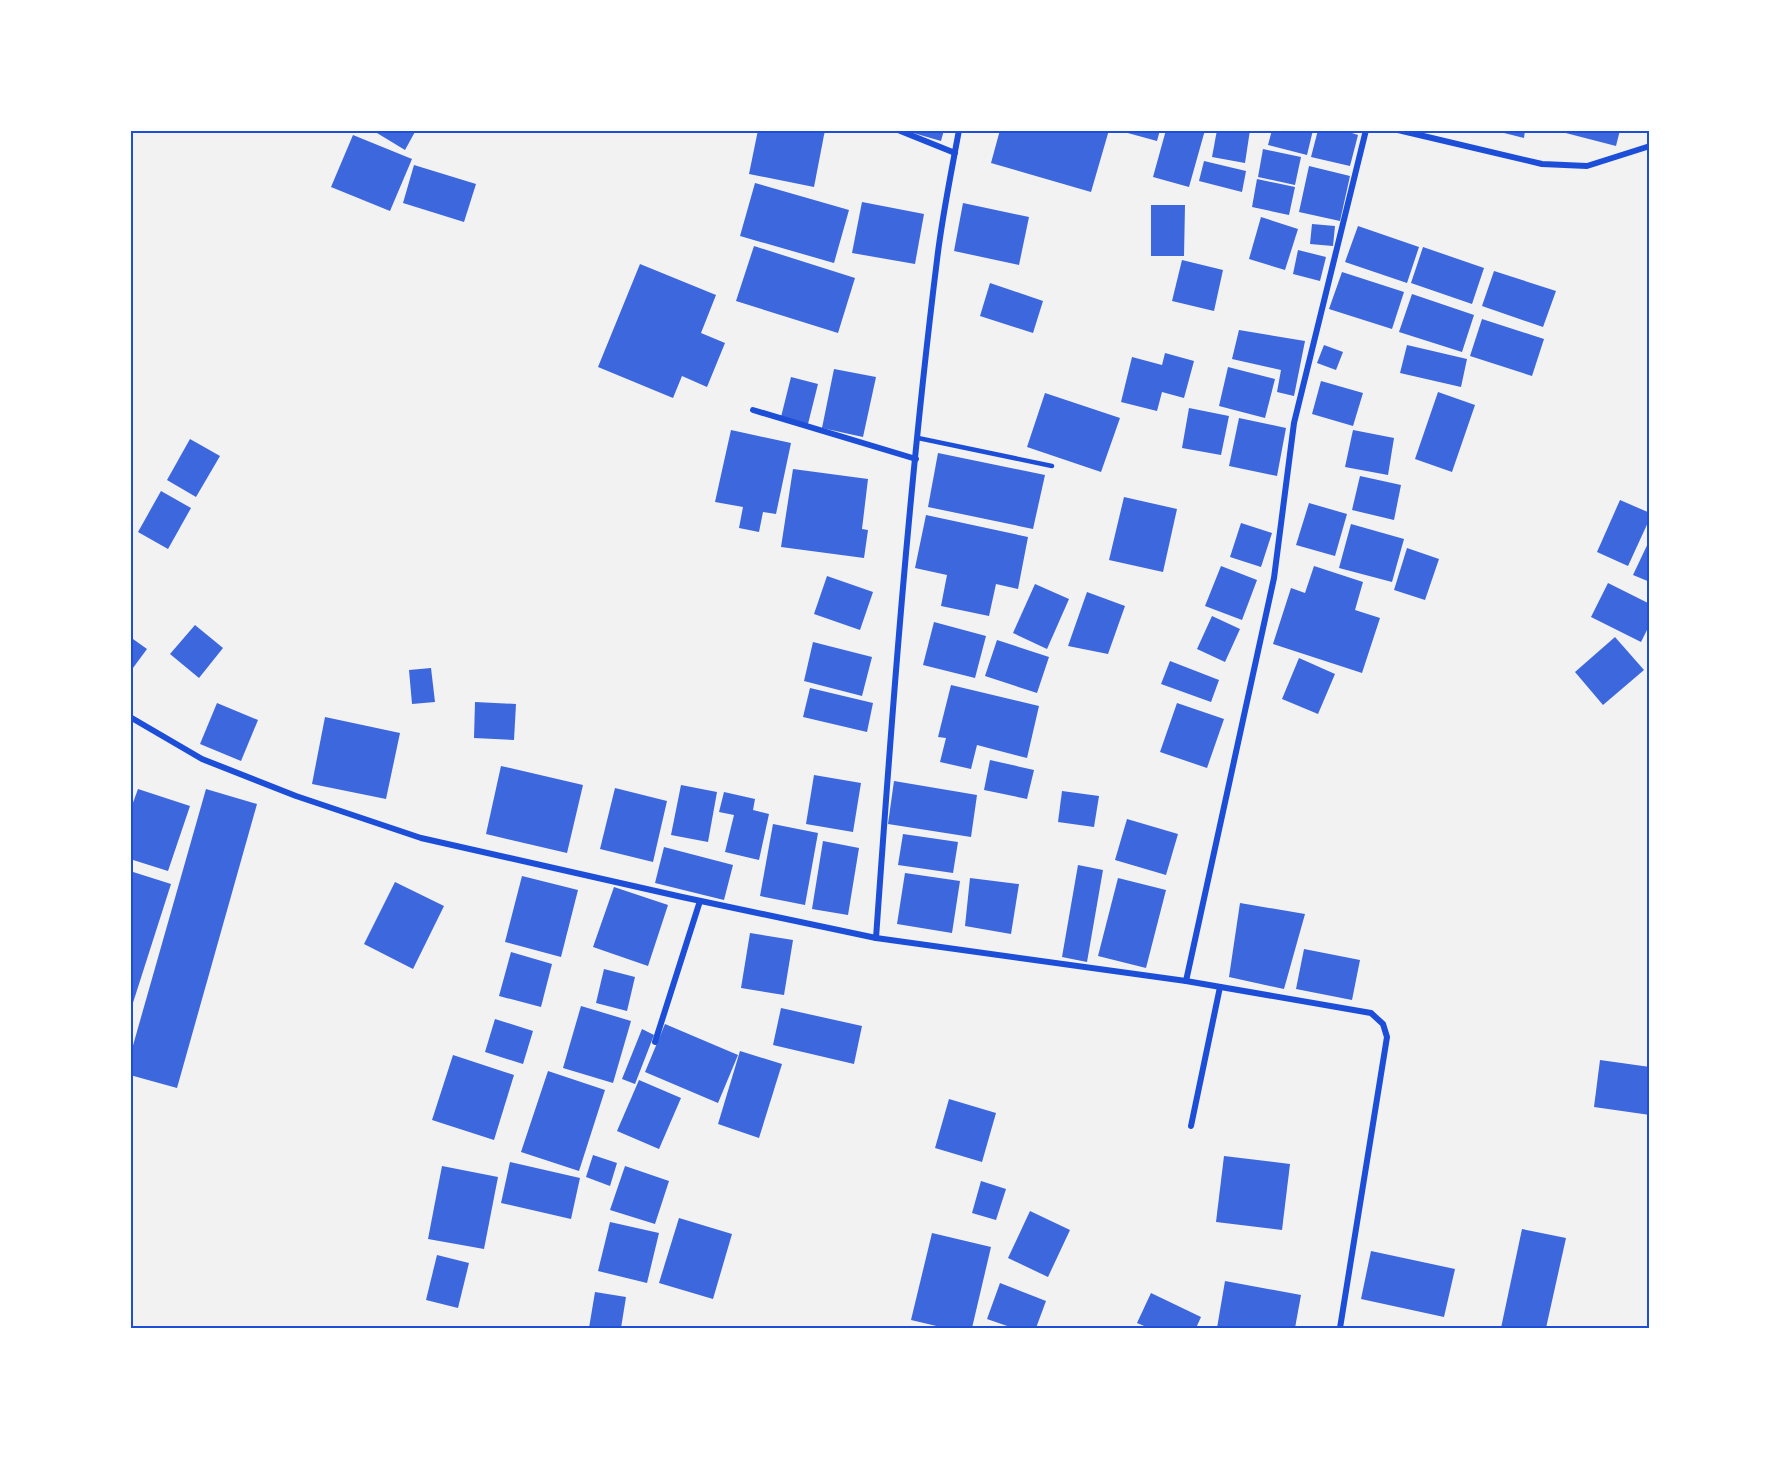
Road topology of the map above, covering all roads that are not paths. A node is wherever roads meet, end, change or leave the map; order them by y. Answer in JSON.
{"nodes":[{"id":1,"x":898,"y":130,"type":"edge"},
{"id":2,"x":959,"y":130,"type":"edge"},
{"id":3,"x":1366,"y":130,"type":"edge"},
{"id":4,"x":1398,"y":130,"type":"edge"},
{"id":5,"x":1650,"y":146,"type":"edge"},
{"id":6,"x":955,"y":153,"type":"junction"},
{"id":7,"x":753,"y":410,"type":"dead end"},
{"id":8,"x":918,"y":438,"type":"junction"},
{"id":9,"x":916,"y":459,"type":"junction"},
{"id":10,"x":1052,"y":466,"type":"dead end"},
{"id":11,"x":130,"y":717,"type":"edge"},
{"id":12,"x":700,"y":901,"type":"junction"},
{"id":13,"x":876,"y":938,"type":"junction"},
{"id":14,"x":1186,"y":981,"type":"junction"},
{"id":15,"x":1220,"y":987,"type":"junction"},
{"id":16,"x":655,"y":1042,"type":"dead end"},
{"id":17,"x":1191,"y":1126,"type":"dead end"},
{"id":18,"x":1340,"y":1329,"type":"edge"}],
"edges":[{"from":1,"to":6,"type":"street"},
{"from":2,"to":6,"type":"street"},
{"from":3,"to":14,"type":"street"},
{"from":4,"to":5,"type":"street"},
{"from":6,"to":8,"type":"street"},
{"from":7,"to":9,"type":"street"},
{"from":8,"to":9,"type":"street"},
{"from":8,"to":10,"type":"lane"},
{"from":9,"to":13,"type":"street"},
{"from":11,"to":12,"type":"street"},
{"from":12,"to":13,"type":"street"},
{"from":12,"to":16,"type":"street"},
{"from":13,"to":14,"type":"street"},
{"from":14,"to":15,"type":"street"},
{"from":15,"to":17,"type":"street"},
{"from":15,"to":18,"type":"street"}]}
